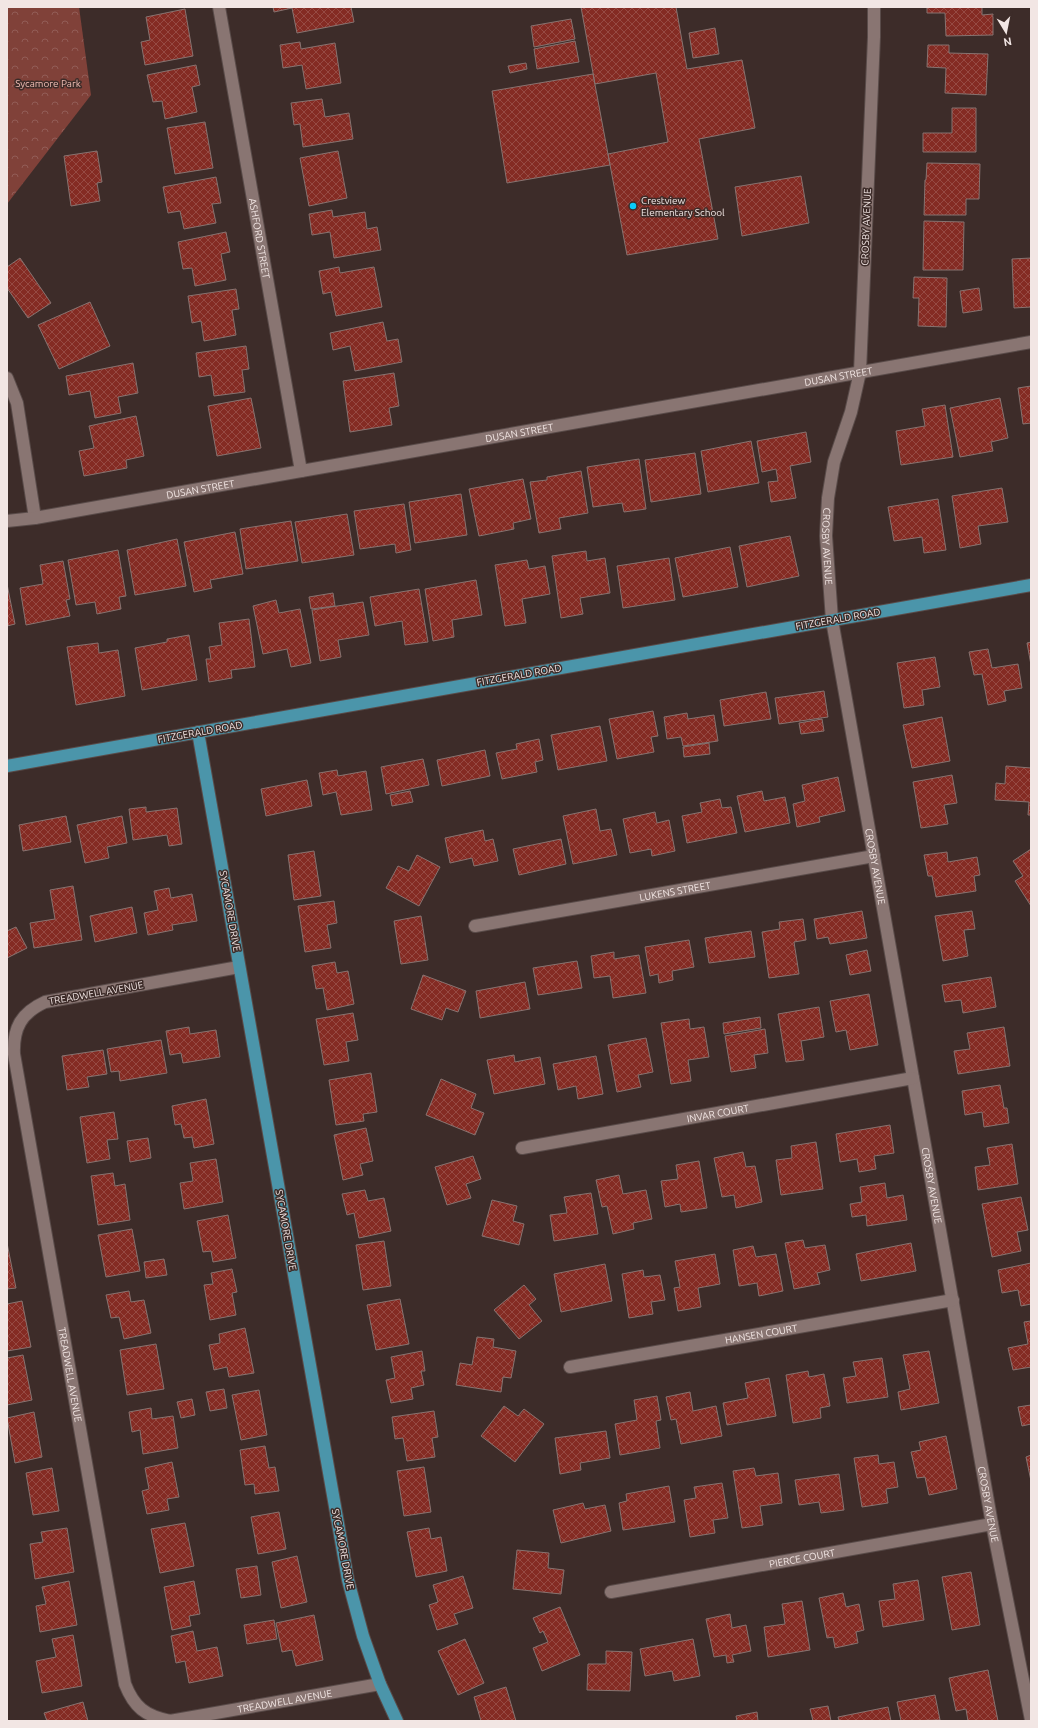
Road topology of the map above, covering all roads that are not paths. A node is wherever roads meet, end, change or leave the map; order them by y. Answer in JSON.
{"nodes":[{"id":1,"x":219,"y":7,"type":"edge"},
{"id":2,"x":874,"y":7,"type":"edge"},
{"id":3,"x":1031,"y":342,"type":"edge"},
{"id":4,"x":860,"y":372,"type":"junction"},
{"id":5,"x":7,"y":378,"type":"edge"},
{"id":6,"x":301,"y":471,"type":"junction"},
{"id":7,"x":35,"y":518,"type":"junction"},
{"id":8,"x":7,"y":520,"type":"edge"},
{"id":9,"x":1031,"y":585,"type":"edge"},
{"id":10,"x":832,"y":620,"type":"junction"},
{"id":11,"x":198,"y":732,"type":"junction"},
{"id":12,"x":7,"y":766,"type":"edge"},
{"id":13,"x":874,"y":856,"type":"junction"},
{"id":14,"x":475,"y":926,"type":"dead end"},
{"id":15,"x":240,"y":967,"type":"junction"},
{"id":16,"x":913,"y":1078,"type":"junction"},
{"id":17,"x":522,"y":1148,"type":"dead end"},
{"id":18,"x":953,"y":1300,"type":"junction"},
{"id":19,"x":570,"y":1367,"type":"dead end"},
{"id":20,"x":992,"y":1524,"type":"junction"},
{"id":21,"x":611,"y":1592,"type":"dead end"},
{"id":22,"x":380,"y":1684,"type":"junction"},
{"id":23,"x":1031,"y":1720,"type":"edge"},
{"id":24,"x":397,"y":1721,"type":"edge"}],
"edges":[{"from":1,"to":6,"type":"street","name":"ASHFORD STREET"},
{"from":2,"to":4,"type":"street","name":"CROSBY AVENUE"},
{"from":3,"to":4,"type":"street","name":"DUSAN STREET"},
{"from":4,"to":6,"type":"street","name":"DUSAN STREET"},
{"from":4,"to":10,"type":"street","name":"CROSBY AVENUE"},
{"from":5,"to":7,"type":"street"},
{"from":6,"to":7,"type":"street","name":"DUSAN STREET"},
{"from":7,"to":8,"type":"street","name":"DUSAN STREET"},
{"from":9,"to":10,"type":"main road","name":"FITZGERALD ROAD"},
{"from":10,"to":11,"type":"main road","name":"FITZGERALD ROAD"},
{"from":10,"to":13,"type":"street","name":"CROSBY AVENUE"},
{"from":11,"to":12,"type":"main road","name":"FITZGERALD ROAD"},
{"from":11,"to":15,"type":"main road","name":"SYCAMORE DRIVE"},
{"from":13,"to":14,"type":"street","name":"LUKENS STREET"},
{"from":13,"to":16,"type":"street","name":"CROSBY AVENUE"},
{"from":15,"to":22,"type":"main road","name":"SYCAMORE DRIVE"},
{"from":15,"to":22,"type":"street","name":"TREADWELL AVENUE"},
{"from":16,"to":17,"type":"street","name":"INVAR COURT"},
{"from":16,"to":18,"type":"street","name":"CROSBY AVENUE"},
{"from":18,"to":19,"type":"street","name":"HANSEN COURT"},
{"from":18,"to":20,"type":"street","name":"CROSBY AVENUE"},
{"from":20,"to":21,"type":"street","name":"PIERCE COURT"},
{"from":20,"to":23,"type":"street","name":"CROSBY AVENUE"},
{"from":22,"to":24,"type":"main road","name":"SYCAMORE DRIVE"}]}
